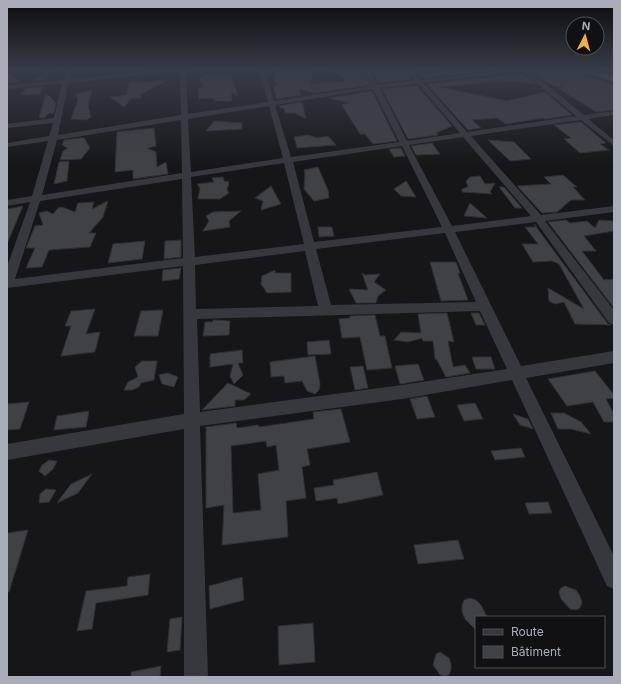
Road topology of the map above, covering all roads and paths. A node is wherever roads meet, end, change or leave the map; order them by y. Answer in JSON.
{"nodes":[{"id":1,"x":62,"y":102,"type":"edge"},
{"id":2,"x":184,"y":102,"type":"edge"},
{"id":3,"x":271,"y":102,"type":"edge"},
{"id":4,"x":290,"y":102,"type":"edge"},
{"id":5,"x":383,"y":102,"type":"edge"},
{"id":6,"x":437,"y":102,"type":"edge"},
{"id":7,"x":564,"y":102,"type":"edge"},
{"id":8,"x":272,"y":105,"type":"junction"},
{"id":9,"x":614,"y":114,"type":"edge"},
{"id":10,"x":184,"y":118,"type":"junction"},
{"id":11,"x":583,"y":118,"type":"junction"},
{"id":12,"x":57,"y":120,"type":"junction"},
{"id":13,"x":7,"y":126,"type":"edge"},
{"id":14,"x":466,"y":134,"type":"junction"},
{"id":15,"x":53,"y":138,"type":"junction"},
{"id":16,"x":404,"y":143,"type":"junction"},
{"id":17,"x":614,"y":144,"type":"edge"},
{"id":18,"x":7,"y":145,"type":"edge"},
{"id":19,"x":288,"y":161,"type":"junction"},
{"id":20,"x":187,"y":175,"type":"junction"},
{"id":21,"x":36,"y":199,"type":"junction"},
{"id":22,"x":7,"y":203,"type":"edge"},
{"id":23,"x":614,"y":209,"type":"edge"},
{"id":24,"x":538,"y":218,"type":"junction"},
{"id":25,"x":448,"y":229,"type":"junction"},
{"id":26,"x":310,"y":246,"type":"junction"},
{"id":27,"x":189,"y":261,"type":"junction"},
{"id":28,"x":7,"y":284,"type":"edge"},
{"id":29,"x":485,"y":306,"type":"junction"},
{"id":30,"x":326,"y":310,"type":"junction"},
{"id":31,"x":190,"y":314,"type":"junction"},
{"id":32,"x":614,"y":320,"type":"edge"},
{"id":33,"x":614,"y":357,"type":"edge"},
{"id":34,"x":516,"y":372,"type":"junction"},
{"id":35,"x":190,"y":420,"type":"junction"},
{"id":36,"x":7,"y":452,"type":"edge"},
{"id":37,"x":614,"y":579,"type":"edge"},
{"id":38,"x":196,"y":677,"type":"edge"}],
"edges":[{"from":1,"to":12,"type":"street"},
{"from":2,"to":10,"type":"street"},
{"from":3,"to":8,"type":"street"},
{"from":4,"to":8,"type":"street"},
{"from":5,"to":16,"type":"street"},
{"from":6,"to":14,"type":"street"},
{"from":7,"to":11,"type":"street"},
{"from":8,"to":10,"type":"street"},
{"from":8,"to":19,"type":"street"},
{"from":9,"to":11,"type":"street"},
{"from":10,"to":15,"type":"street"},
{"from":10,"to":20,"type":"street"},
{"from":11,"to":14,"type":"street"},
{"from":11,"to":17,"type":"street"},
{"from":12,"to":13,"type":"street"},
{"from":12,"to":15,"type":"street"},
{"from":14,"to":16,"type":"street"},
{"from":14,"to":24,"type":"street"},
{"from":15,"to":18,"type":"street"},
{"from":15,"to":21,"type":"street"},
{"from":16,"to":19,"type":"street"},
{"from":16,"to":25,"type":"street"},
{"from":19,"to":20,"type":"street"},
{"from":19,"to":26,"type":"street"},
{"from":20,"to":21,"type":"street"},
{"from":20,"to":27,"type":"street"},
{"from":21,"to":22,"type":"street"},
{"from":21,"to":28,"type":"street"},
{"from":23,"to":24,"type":"street"},
{"from":24,"to":25,"type":"street"},
{"from":24,"to":32,"type":"street"},
{"from":25,"to":26,"type":"street"},
{"from":25,"to":29,"type":"street"},
{"from":26,"to":27,"type":"street"},
{"from":26,"to":30,"type":"street"},
{"from":27,"to":28,"type":"street"},
{"from":27,"to":31,"type":"street"},
{"from":29,"to":30,"type":"street"},
{"from":29,"to":34,"type":"street"},
{"from":30,"to":31,"type":"street"},
{"from":31,"to":35,"type":"street"},
{"from":33,"to":34,"type":"street"},
{"from":34,"to":35,"type":"street"},
{"from":34,"to":37,"type":"street"},
{"from":35,"to":36,"type":"street"},
{"from":35,"to":38,"type":"street"}]}
